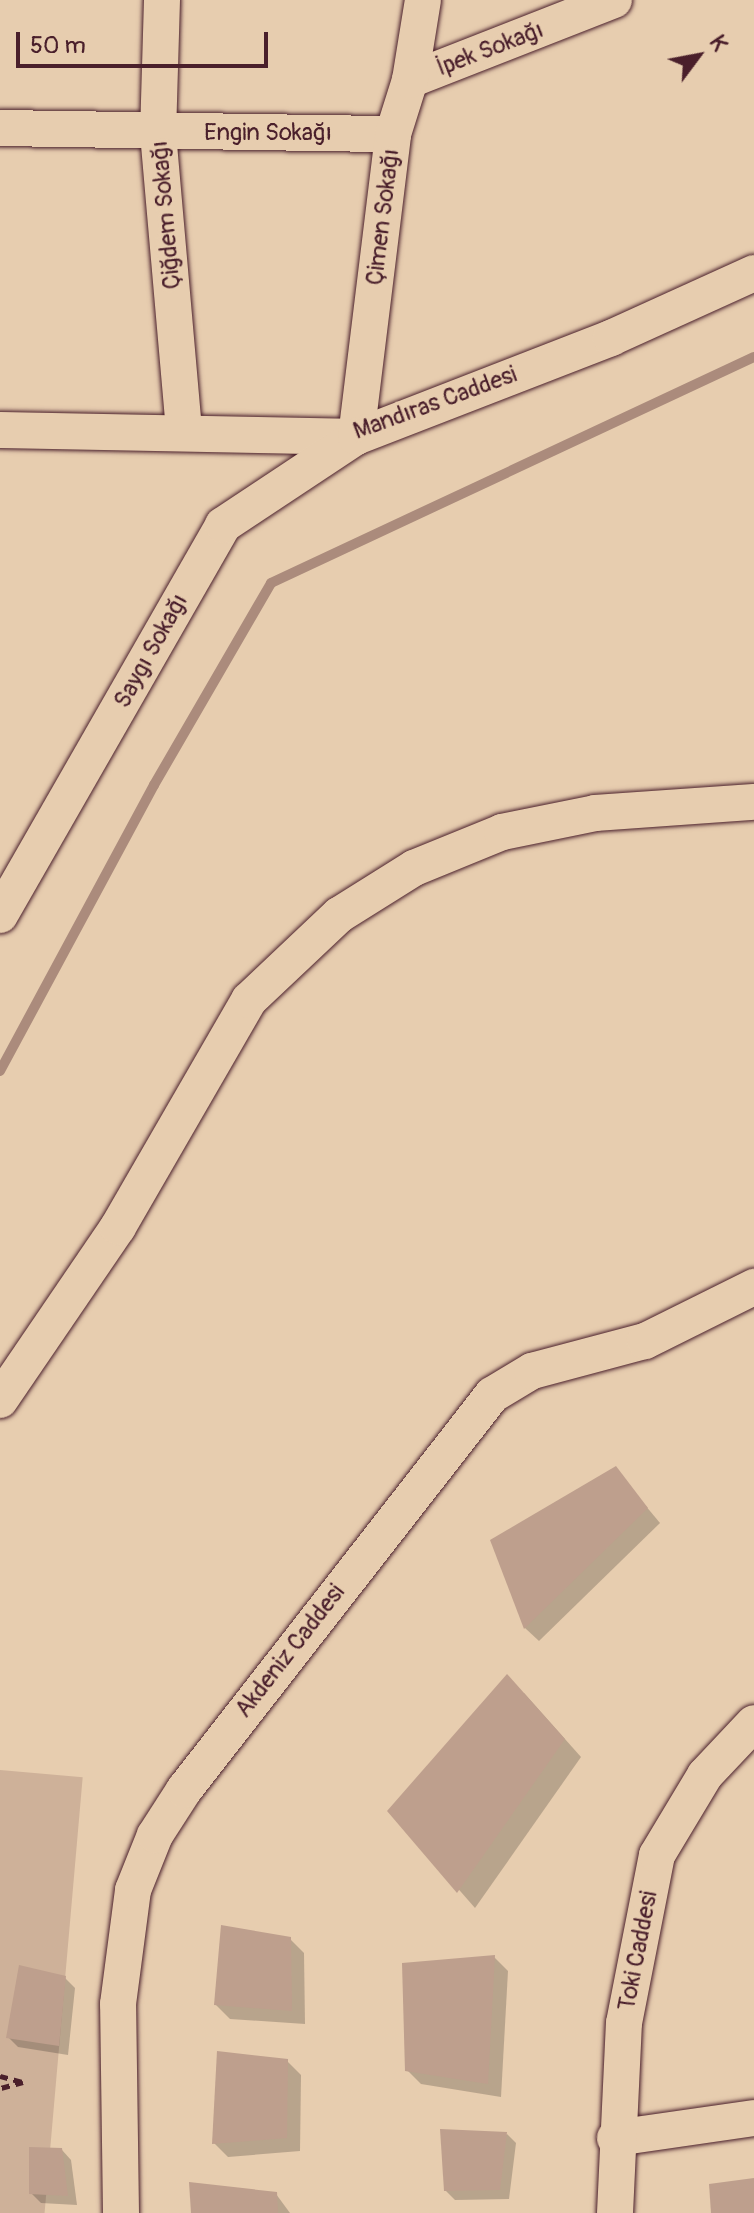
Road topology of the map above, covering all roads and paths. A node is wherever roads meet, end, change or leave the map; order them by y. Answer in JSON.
{"nodes":[{"id":1,"x":162,"y":0,"type":"edge"},
{"id":2,"x":423,"y":0,"type":"edge"},
{"id":3,"x":614,"y":0,"type":"edge"},
{"id":4,"x":410,"y":80,"type":"junction"},
{"id":5,"x":0,"y":128,"type":"edge"},
{"id":6,"x":158,"y":133,"type":"junction"},
{"id":7,"x":393,"y":134,"type":"junction"},
{"id":8,"x":754,"y":273,"type":"edge"},
{"id":9,"x":184,"y":429,"type":"junction"},
{"id":10,"x":0,"y":430,"type":"edge"},
{"id":11,"x":356,"y":437,"type":"junction"},
{"id":12,"x":754,"y":802,"type":"edge"},
{"id":13,"x":0,"y":915,"type":"edge"},
{"id":14,"x":754,"y":1287,"type":"edge"},
{"id":15,"x":0,"y":1400,"type":"edge"},
{"id":16,"x":754,"y":1723,"type":"edge"},
{"id":17,"x":0,"y":2076,"type":"edge"},
{"id":18,"x":0,"y":2088,"type":"edge"},
{"id":19,"x":754,"y":2118,"type":"edge"},
{"id":20,"x":615,"y":2138,"type":"junction"},
{"id":21,"x":121,"y":2213,"type":"edge"},
{"id":22,"x":615,"y":2213,"type":"edge"}],
"edges":[{"from":1,"to":6,"type":"street","name":"Çiğdem Sokağı"},
{"from":2,"to":4,"type":"street","name":"Çimen Sokağı"},
{"from":3,"to":4,"type":"street","name":"İpek Sokağı"},
{"from":4,"to":7,"type":"street","name":"Çimen Sokağı"},
{"from":5,"to":6,"type":"street","name":"Engin Sokağı"},
{"from":6,"to":7,"type":"street","name":"Engin Sokağı"},
{"from":6,"to":9,"type":"street","name":"Çiğdem Sokağı"},
{"from":7,"to":11,"type":"street","name":"Çimen Sokağı"},
{"from":8,"to":11,"type":"street","name":"Mandıras Caddesi"},
{"from":9,"to":10,"type":"street","name":"Mandıras Caddesi"},
{"from":9,"to":11,"type":"street","name":"Mandıras Caddesi"},
{"from":11,"to":13,"type":"street","name":"Saygı Sokağı"},
{"from":12,"to":15,"type":"street"},
{"from":14,"to":21,"type":"street","name":"Akdeniz Caddesi"},
{"from":16,"to":20,"type":"street","name":"Toki Caddesi"},
{"from":17,"to":18,"type":"path"},
{"from":19,"to":20,"type":"street"},
{"from":20,"to":22,"type":"street","name":"Toki Caddesi"}]}
